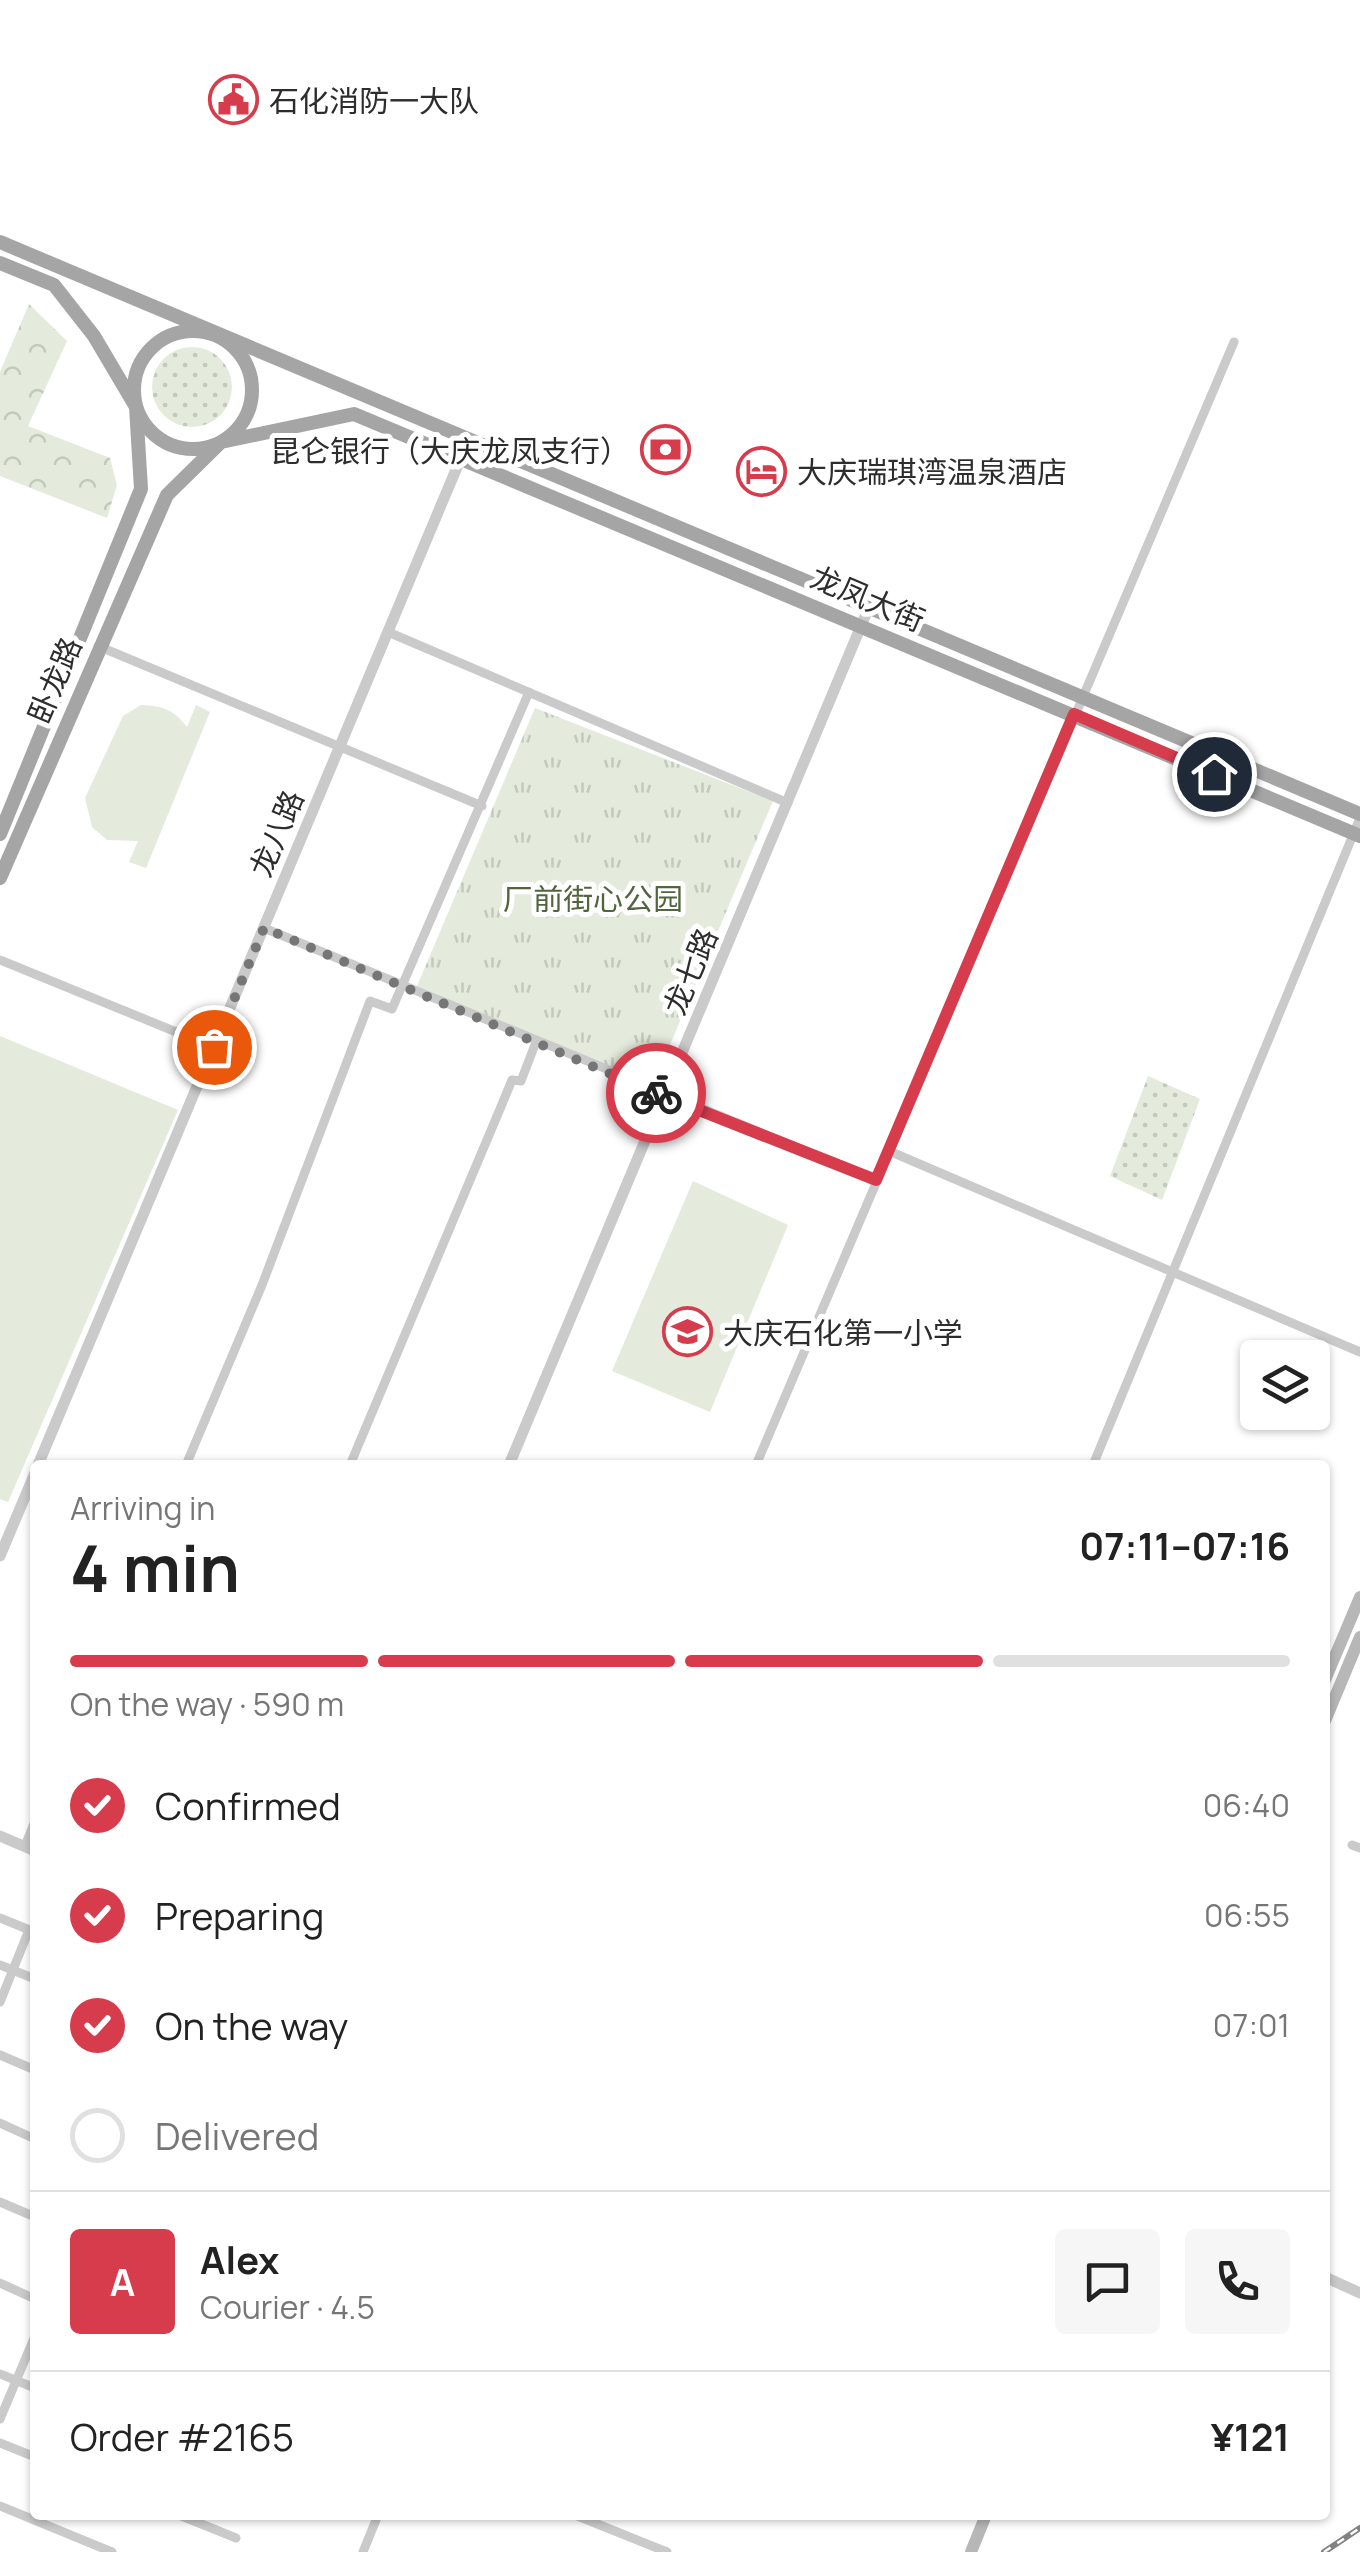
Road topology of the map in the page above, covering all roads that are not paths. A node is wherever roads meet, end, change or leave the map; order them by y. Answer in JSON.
{"nodes":[{"id":1,"x":0,"y":242,"type":"edge"},
{"id":2,"x":0,"y":263,"type":"edge"},
{"id":3,"x":216,"y":335,"type":"junction"},
{"id":4,"x":1234,"y":342,"type":"dead end"},
{"id":5,"x":136,"y":406,"type":"junction"},
{"id":6,"x":468,"y":441,"type":"junction"},
{"id":7,"x":222,"y":442,"type":"junction"},
{"id":8,"x":461,"y":458,"type":"junction"},
{"id":9,"x":869,"y":608,"type":"junction"},
{"id":10,"x":863,"y":626,"type":"junction"},
{"id":11,"x":388,"y":632,"type":"junction"},
{"id":12,"x":98,"y":646,"type":"junction"},
{"id":13,"x":529,"y":692,"type":"junction"},
{"id":14,"x":1081,"y":696,"type":"junction"},
{"id":15,"x":1074,"y":714,"type":"junction"},
{"id":16,"x":340,"y":746,"type":"junction"},
{"id":17,"x":788,"y":802,"type":"junction"},
{"id":18,"x":482,"y":806,"type":"junction"},
{"id":19,"x":1360,"y":816,"type":"edge"},
{"id":20,"x":0,"y":834,"type":"edge"},
{"id":21,"x":1356,"y":835,"type":"edge"},
{"id":22,"x":0,"y":878,"type":"edge"},
{"id":23,"x":264,"y":928,"type":"junction"},
{"id":24,"x":0,"y":960,"type":"edge"},
{"id":25,"x":401,"y":986,"type":"junction"},
{"id":26,"x":536,"y":1042,"type":"junction"},
{"id":27,"x":214,"y":1047,"type":"junction"},
{"id":28,"x":664,"y":1096,"type":"junction"},
{"id":29,"x":888,"y":1151,"type":"junction"},
{"id":30,"x":876,"y":1180,"type":"junction"},
{"id":31,"x":1173,"y":1273,"type":"junction"},
{"id":32,"x":1360,"y":1352,"type":"edge"},
{"id":33,"x":40,"y":1460,"type":"edge"},
{"id":34,"x":188,"y":1460,"type":"edge"},
{"id":35,"x":352,"y":1460,"type":"edge"},
{"id":36,"x":511,"y":1460,"type":"edge"},
{"id":37,"x":760,"y":1460,"type":"edge"},
{"id":38,"x":1095,"y":1460,"type":"edge"},
{"id":39,"x":30,"y":1485,"type":"edge"},
{"id":40,"x":0,"y":1556,"type":"edge"},
{"id":41,"x":1360,"y":1598,"type":"edge"},
{"id":42,"x":1360,"y":1637,"type":"edge"},
{"id":43,"x":1330,"y":1668,"type":"edge"},
{"id":44,"x":1330,"y":1707,"type":"edge"},
{"id":45,"x":0,"y":1836,"type":"edge"},
{"id":46,"x":30,"y":1849,"type":"edge"},
{"id":47,"x":0,"y":1918,"type":"edge"},
{"id":48,"x":30,"y":1930,"type":"edge"},
{"id":49,"x":30,"y":1935,"type":"edge"},
{"id":50,"x":0,"y":1965,"type":"edge"},
{"id":51,"x":13,"y":1970,"type":"junction"},
{"id":52,"x":30,"y":1977,"type":"edge"},
{"id":53,"x":0,"y":2002,"type":"edge"},
{"id":54,"x":0,"y":2056,"type":"edge"},
{"id":55,"x":30,"y":2068,"type":"edge"},
{"id":56,"x":0,"y":2123,"type":"edge"},
{"id":57,"x":30,"y":2137,"type":"edge"},
{"id":58,"x":0,"y":2202,"type":"edge"},
{"id":59,"x":30,"y":2215,"type":"edge"},
{"id":60,"x":1330,"y":2279,"type":"edge"},
{"id":61,"x":0,"y":2284,"type":"edge"},
{"id":62,"x":1360,"y":2292,"type":"edge"},
{"id":63,"x":30,"y":2297,"type":"edge"},
{"id":64,"x":30,"y":2348,"type":"edge"},
{"id":65,"x":0,"y":2374,"type":"edge"},
{"id":66,"x":16,"y":2380,"type":"junction"},
{"id":67,"x":30,"y":2386,"type":"edge"},
{"id":68,"x":0,"y":2419,"type":"edge"},
{"id":69,"x":0,"y":2443,"type":"edge"},
{"id":70,"x":30,"y":2455,"type":"edge"},
{"id":71,"x":0,"y":2506,"type":"edge"},
{"id":72,"x":30,"y":2518,"type":"edge"},
{"id":73,"x":34,"y":2520,"type":"edge"},
{"id":74,"x":191,"y":2520,"type":"edge"},
{"id":75,"x":376,"y":2520,"type":"edge"},
{"id":76,"x":587,"y":2520,"type":"edge"},
{"id":77,"x":984,"y":2520,"type":"edge"},
{"id":78,"x":236,"y":2538,"type":"dead end"},
{"id":79,"x":365,"y":2551,"type":"edge"},
{"id":80,"x":112,"y":2552,"type":"edge"},
{"id":81,"x":667,"y":2552,"type":"edge"},
{"id":82,"x":971,"y":2552,"type":"edge"}],
"edges":[{"from":1,"to":3,"type":"main road","name":"龙凤大街"},
{"from":2,"to":5,"type":"main road"},
{"from":3,"to":5,"type":"main road"},
{"from":3,"to":6,"type":"main road","name":"龙凤大街"},
{"from":3,"to":7,"type":"main road"},
{"from":4,"to":14,"type":"street"},
{"from":5,"to":7,"type":"main road"},
{"from":5,"to":20,"type":"main road","name":"卧龙路"},
{"from":6,"to":8,"type":"street","name":"龙八路"},
{"from":6,"to":9,"type":"main road","name":"龙凤大街"},
{"from":7,"to":8,"type":"main road","name":"龙凤大街"},
{"from":7,"to":12,"type":"main road","name":"卧龙路"},
{"from":8,"to":10,"type":"main road","name":"龙凤大街"},
{"from":8,"to":11,"type":"street","name":"龙八路"},
{"from":9,"to":10,"type":"street","name":"龙七路"},
{"from":9,"to":14,"type":"main road","name":"龙凤大街"},
{"from":10,"to":15,"type":"main road","name":"龙凤大街"},
{"from":10,"to":17,"type":"street","name":"龙七路"},
{"from":11,"to":13,"type":"street"},
{"from":11,"to":16,"type":"street","name":"龙八路"},
{"from":12,"to":16,"type":"street"},
{"from":12,"to":22,"type":"main road","name":"卧龙路"},
{"from":13,"to":17,"type":"street"},
{"from":13,"to":18,"type":"street"},
{"from":14,"to":15,"type":"street"},
{"from":14,"to":19,"type":"main road","name":"龙凤大街"},
{"from":15,"to":21,"type":"main road","name":"龙凤大街"},
{"from":15,"to":29,"type":"street"},
{"from":16,"to":18,"type":"street"},
{"from":16,"to":23,"type":"street","name":"龙八路"},
{"from":17,"to":28,"type":"street","name":"龙七路"},
{"from":18,"to":25,"type":"street"},
{"from":19,"to":21,"type":"street"},
{"from":21,"to":31,"type":"street"},
{"from":23,"to":25,"type":"street"},
{"from":23,"to":27,"type":"street","name":"龙八路"},
{"from":24,"to":27,"type":"street"},
{"from":25,"to":26,"type":"street"},
{"from":25,"to":34,"type":"street"},
{"from":26,"to":28,"type":"street"},
{"from":26,"to":35,"type":"street"},
{"from":27,"to":33,"type":"street","name":"龙八路"},
{"from":28,"to":30,"type":"street"},
{"from":28,"to":36,"type":"street","name":"龙七路"},
{"from":29,"to":30,"type":"street"},
{"from":29,"to":31,"type":"street"},
{"from":30,"to":37,"type":"street"},
{"from":31,"to":32,"type":"street"},
{"from":31,"to":38,"type":"street"},
{"from":39,"to":40,"type":"street"},
{"from":41,"to":43,"type":"main road"},
{"from":42,"to":44,"type":"main road"},
{"from":45,"to":46,"type":"street"},
{"from":47,"to":48,"type":"street"},
{"from":49,"to":51,"type":"street"},
{"from":50,"to":51,"type":"street"},
{"from":51,"to":52,"type":"street"},
{"from":51,"to":53,"type":"street"},
{"from":54,"to":55,"type":"street"},
{"from":56,"to":57,"type":"street"},
{"from":58,"to":59,"type":"street"},
{"from":60,"to":62,"type":"street"},
{"from":61,"to":63,"type":"street"},
{"from":64,"to":66,"type":"street"},
{"from":65,"to":66,"type":"street"},
{"from":66,"to":67,"type":"street"},
{"from":66,"to":68,"type":"street"},
{"from":69,"to":70,"type":"street"},
{"from":71,"to":72,"type":"street"},
{"from":73,"to":80,"type":"street"},
{"from":74,"to":78,"type":"street"},
{"from":75,"to":79,"type":"street"},
{"from":76,"to":81,"type":"street"},
{"from":77,"to":82,"type":"main road"}]}
